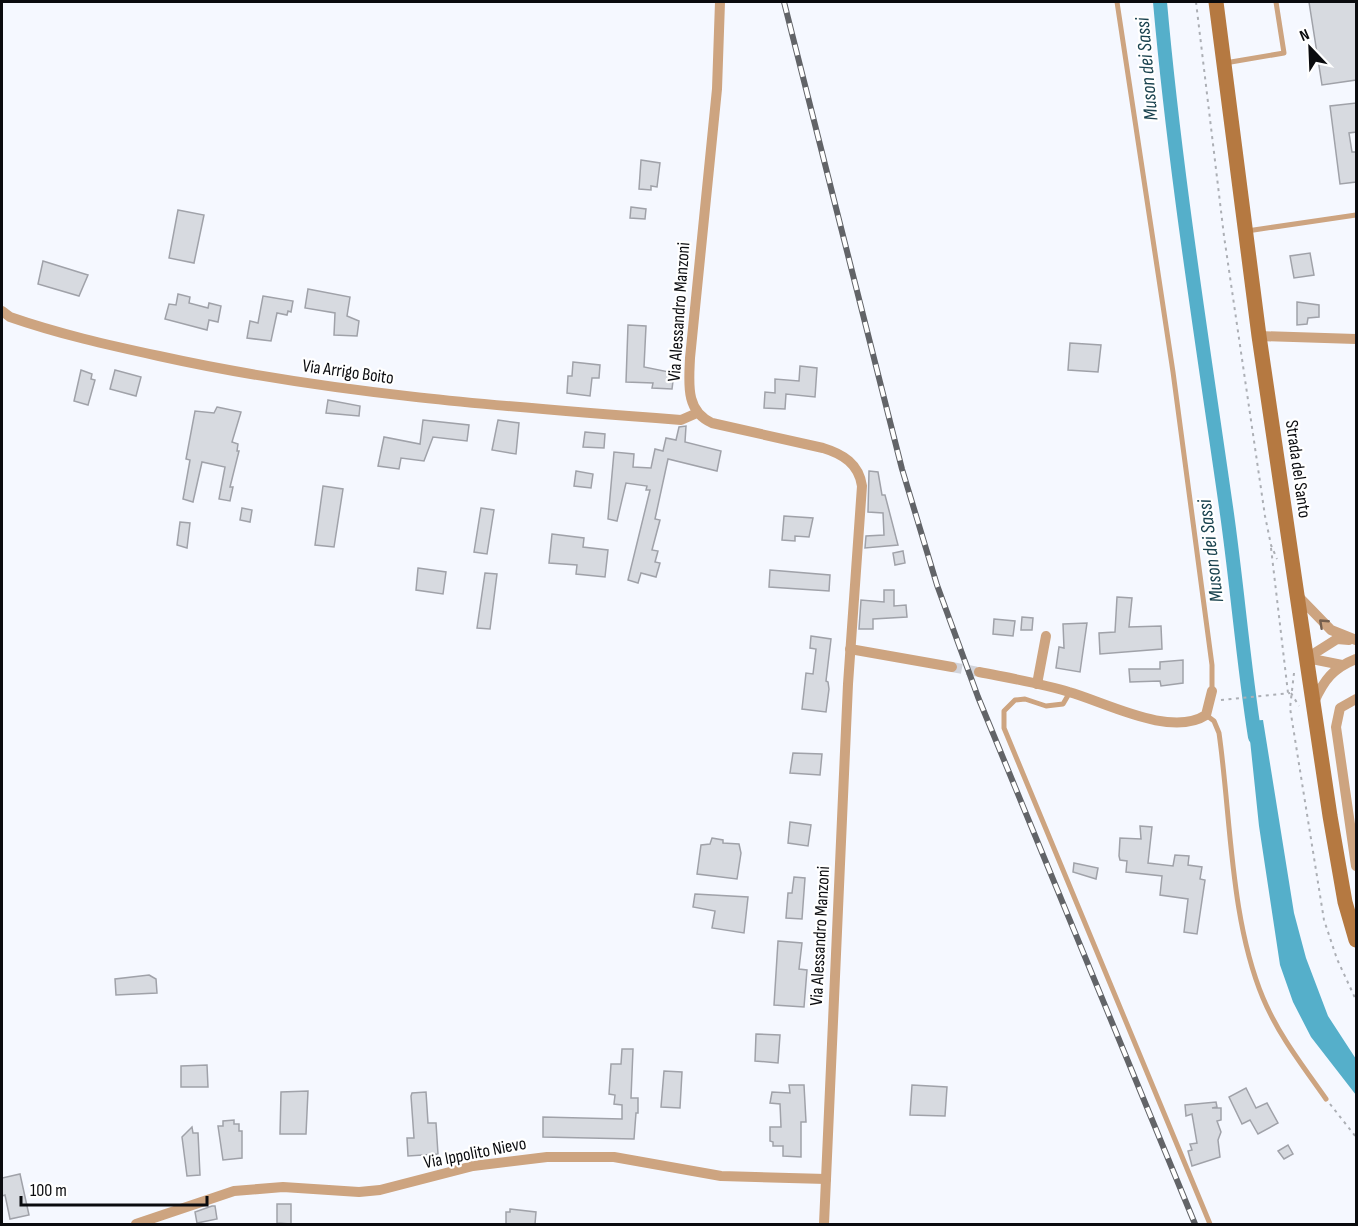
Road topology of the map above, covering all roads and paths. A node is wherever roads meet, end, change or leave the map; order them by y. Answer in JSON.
{"nodes":[{"id":1,"x":720,"y":2,"type":"edge"},
{"id":2,"x":1118,"y":2,"type":"edge"},
{"id":3,"x":1196,"y":2,"type":"edge"},
{"id":4,"x":1216,"y":2,"type":"edge"},
{"id":5,"x":1276,"y":2,"type":"edge"},
{"id":6,"x":1224,"y":63,"type":"junction"},
{"id":7,"x":1356,"y":215,"type":"edge"},
{"id":8,"x":1245,"y":231,"type":"junction"},
{"id":9,"x":2,"y":312,"type":"edge"},
{"id":10,"x":1259,"y":336,"type":"junction"},
{"id":11,"x":1356,"y":339,"type":"edge"},
{"id":12,"x":697,"y":414,"type":"junction"},
{"id":13,"x":1271,"y":545,"type":"junction"},
{"id":14,"x":1279,"y":564,"type":"dead end"},
{"id":15,"x":1297,"y":595,"type":"junction"},
{"id":16,"x":1046,"y":636,"type":"dead end"},
{"id":17,"x":1356,"y":640,"type":"edge"},
{"id":18,"x":850,"y":649,"type":"junction"},
{"id":19,"x":1307,"y":658,"type":"junction"},
{"id":20,"x":1356,"y":659,"type":"edge"},
{"id":21,"x":1342,"y":665,"type":"junction"},
{"id":22,"x":952,"y":667,"type":"tunnel mouth"},
{"id":23,"x":979,"y":672,"type":"tunnel mouth"},
{"id":24,"x":1037,"y":684,"type":"junction"},
{"id":25,"x":1070,"y":692,"type":"junction"},
{"id":26,"x":1212,"y":692,"type":"joint"},
{"id":27,"x":1290,"y":693,"type":"junction"},
{"id":28,"x":1356,"y":699,"type":"edge"},
{"id":29,"x":1224,"y":700,"type":"dead end"},
{"id":30,"x":1314,"y":702,"type":"junction"},
{"id":31,"x":1206,"y":715,"type":"junction"},
{"id":32,"x":1352,"y":813,"type":"edge"},
{"id":33,"x":1355,"y":852,"type":"edge"},
{"id":34,"x":1356,"y":866,"type":"edge"},
{"id":35,"x":1356,"y":940,"type":"edge"},
{"id":36,"x":1356,"y":1000,"type":"edge"},
{"id":37,"x":1326,"y":1099,"type":"joint"},
{"id":38,"x":1356,"y":1137,"type":"edge"},
{"id":39,"x":826,"y":1179,"type":"junction"},
{"id":40,"x":136,"y":1224,"type":"edge"},
{"id":41,"x":824,"y":1224,"type":"edge"},
{"id":42,"x":1210,"y":1224,"type":"edge"}],
"edges":[{"from":1,"to":12,"type":"street","name":"Via Alessandro Manzoni"},
{"from":2,"to":26,"type":"lane"},
{"from":3,"to":13,"type":"path"},
{"from":4,"to":6,"type":"main road","name":"Strada del Santo"},
{"from":5,"to":6,"type":"lane"},
{"from":6,"to":8,"type":"main road","name":"Strada del Santo"},
{"from":7,"to":8,"type":"lane"},
{"from":8,"to":10,"type":"main road","name":"Strada del Santo"},
{"from":9,"to":12,"type":"street","name":"Via Arrigo Boito"},
{"from":10,"to":11,"type":"street"},
{"from":10,"to":15,"type":"main road","name":"Strada del Santo"},
{"from":12,"to":18,"type":"street","name":"Via Alessandro Manzoni"},
{"from":13,"to":14,"type":"path"},
{"from":13,"to":27,"type":"path"},
{"from":17,"to":15,"type":"street","one_way":true},
{"from":15,"to":19,"type":"main road","name":"Strada del Santo"},
{"from":16,"to":24,"type":"street"},
{"from":17,"to":19,"type":"street"},
{"from":18,"to":22,"type":"street"},
{"from":18,"to":39,"type":"street","name":"Via Alessandro Manzoni"},
{"from":19,"to":21,"type":"street"},
{"from":19,"to":30,"type":"main road","name":"Strada del Santo"},
{"from":20,"to":21,"type":"street"},
{"from":21,"to":30,"type":"street"},
{"from":23,"to":24,"type":"street"},
{"from":24,"to":25,"type":"street"},
{"from":25,"to":31,"type":"street"},
{"from":25,"to":42,"type":"lane"},
{"from":26,"to":31,"type":"street"},
{"from":27,"to":29,"type":"path"},
{"from":27,"to":36,"type":"path"},
{"from":28,"to":32,"type":"street"},
{"from":30,"to":35,"type":"main road","name":"Strada del Santo"},
{"from":31,"to":37,"type":"lane"},
{"from":32,"to":33,"type":"street"},
{"from":33,"to":34,"type":"street"},
{"from":37,"to":38,"type":"path"},
{"from":39,"to":40,"type":"street","name":"Via Ippolito Nievo"},
{"from":39,"to":41,"type":"street","name":"Via Alessandro Manzoni"}]}
